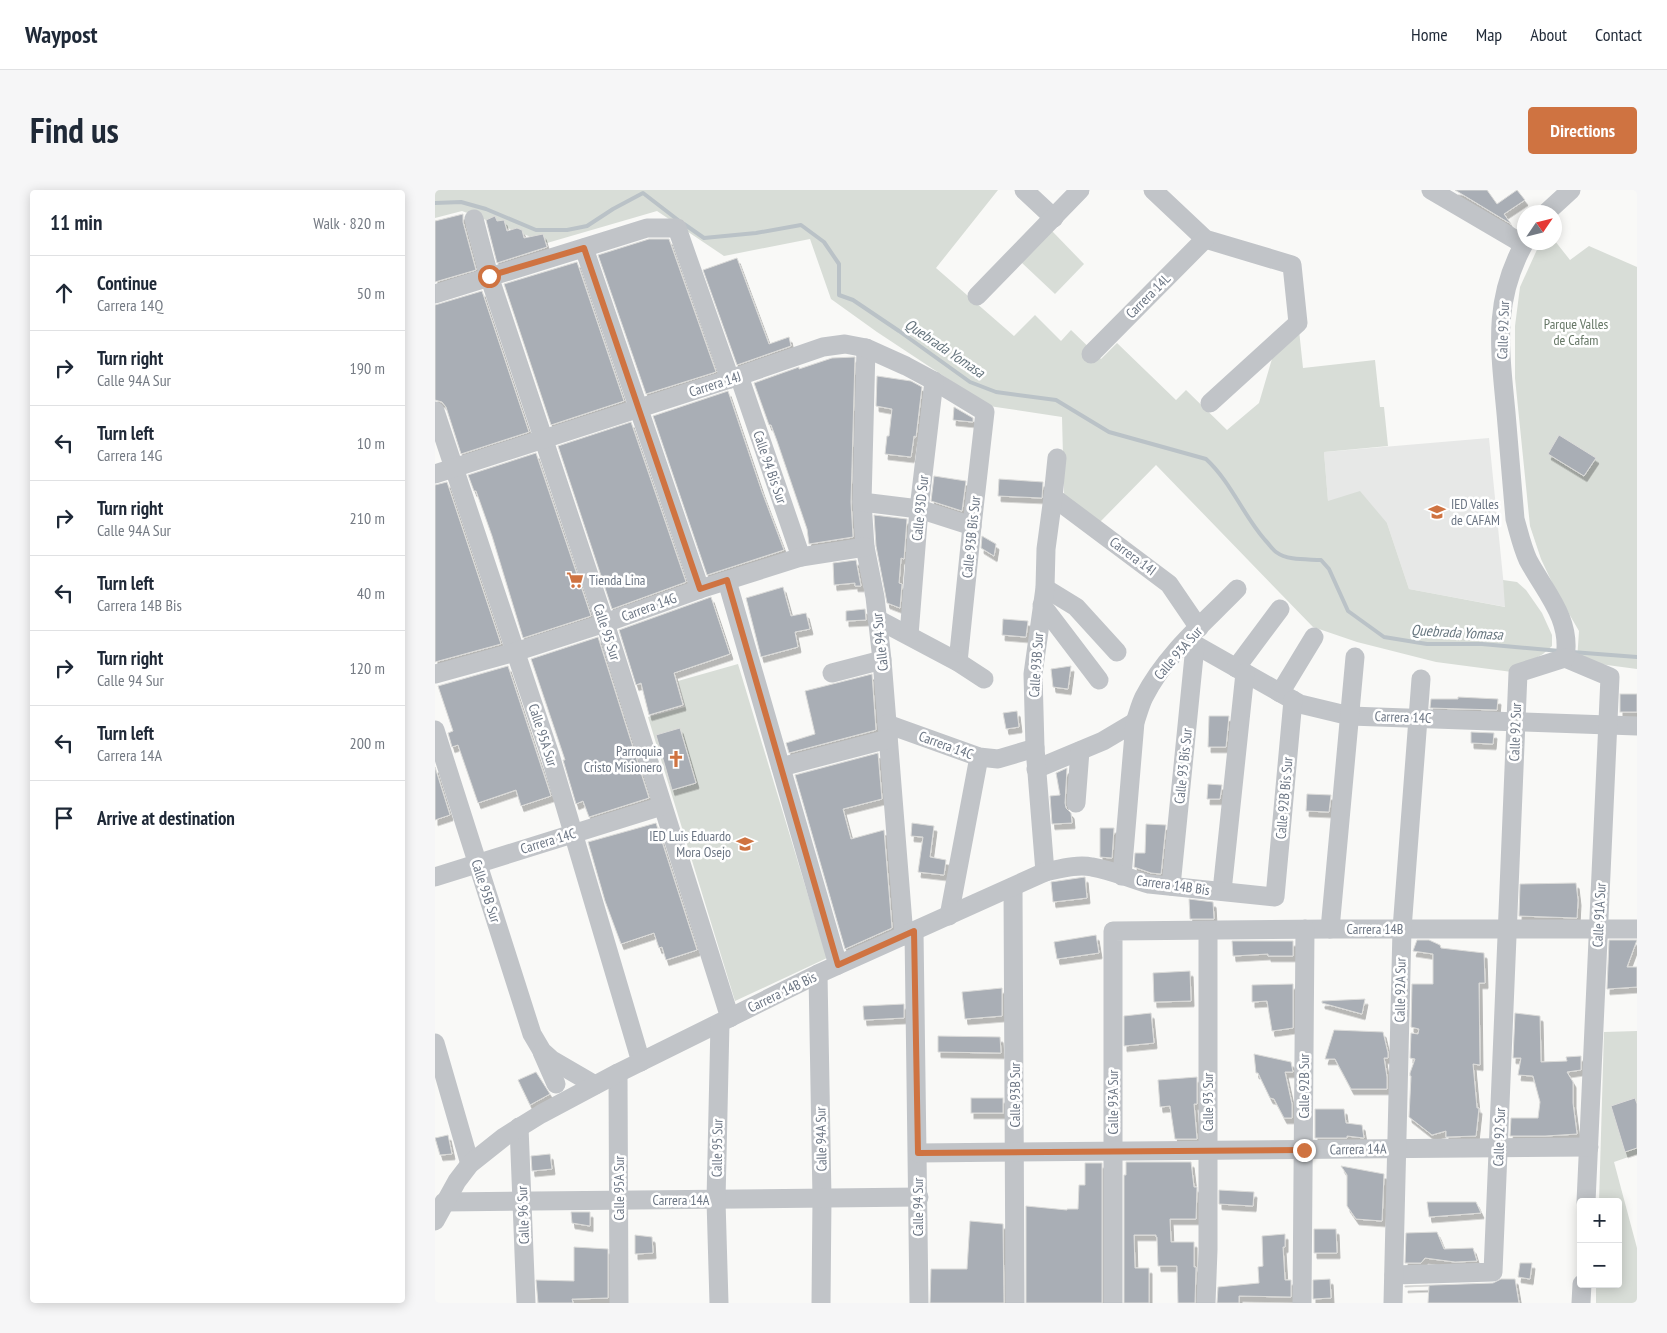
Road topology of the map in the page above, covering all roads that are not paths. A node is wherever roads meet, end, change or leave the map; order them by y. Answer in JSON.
{"nodes":[{"id":1,"x":1024,"y":190,"type":"edge"},
{"id":2,"x":1080,"y":190,"type":"edge"},
{"id":3,"x":1153,"y":190,"type":"edge"},
{"id":4,"x":1431,"y":190,"type":"edge"},
{"id":5,"x":1553,"y":190,"type":"edge"},
{"id":6,"x":1571,"y":190,"type":"edge"},
{"id":7,"x":1545,"y":205,"type":"edge"},
{"id":8,"x":1555,"y":205,"type":"edge"},
{"id":9,"x":1054,"y":218,"type":"junction"},
{"id":10,"x":473,"y":219,"type":"dead end"},
{"id":11,"x":1205,"y":239,"type":"junction"},
{"id":12,"x":1517,"y":239,"type":"edge"},
{"id":13,"x":584,"y":248,"type":"junction"},
{"id":14,"x":1521,"y":250,"type":"edge"},
{"id":15,"x":489,"y":276,"type":"junction"},
{"id":16,"x":435,"y":294,"type":"edge"},
{"id":17,"x":977,"y":296,"type":"dead end"},
{"id":18,"x":865,"y":348,"type":"junction"},
{"id":19,"x":1091,"y":354,"type":"dead end"},
{"id":20,"x":734,"y":378,"type":"junction"},
{"id":21,"x":934,"y":380,"type":"junction"},
{"id":22,"x":1210,"y":403,"type":"dead end"},
{"id":23,"x":639,"y":408,"type":"junction"},
{"id":24,"x":435,"y":411,"type":"edge"},
{"id":25,"x":985,"y":412,"type":"joint"},
{"id":26,"x":544,"y":439,"type":"junction"},
{"id":27,"x":1057,"y":458,"type":"dead end"},
{"id":28,"x":454,"y":468,"type":"junction"},
{"id":29,"x":435,"y":474,"type":"edge"},
{"id":30,"x":1053,"y":497,"type":"junction"},
{"id":31,"x":862,"y":502,"type":"junction"},
{"id":32,"x":919,"y":509,"type":"junction"},
{"id":33,"x":972,"y":526,"type":"junction"},
{"id":34,"x":865,"y":546,"type":"junction"},
{"id":35,"x":801,"y":557,"type":"junction"},
{"id":36,"x":727,"y":580,"type":"junction"},
{"id":37,"x":700,"y":589,"type":"junction"},
{"id":38,"x":1237,"y":589,"type":"dead end"},
{"id":39,"x":1043,"y":597,"type":"junction"},
{"id":40,"x":1280,"y":609,"type":"dead end"},
{"id":41,"x":877,"y":619,"type":"junction"},
{"id":42,"x":605,"y":623,"type":"junction"},
{"id":43,"x":909,"y":635,"type":"junction"},
{"id":44,"x":1314,"y":637,"type":"dead end"},
{"id":45,"x":1194,"y":638,"type":"junction"},
{"id":46,"x":515,"y":652,"type":"junction"},
{"id":47,"x":1117,"y":652,"type":"dead end"},
{"id":48,"x":1565,"y":655,"type":"junction"},
{"id":49,"x":1355,"y":657,"type":"dead end"},
{"id":50,"x":882,"y":660,"type":"junction"},
{"id":51,"x":958,"y":662,"type":"junction"},
{"id":52,"x":1240,"y":671,"type":"junction"},
{"id":53,"x":435,"y":674,"type":"edge"},
{"id":54,"x":832,"y":674,"type":"dead end"},
{"id":55,"x":983,"y":679,"type":"dead end"},
{"id":56,"x":1421,"y":679,"type":"dead end"},
{"id":57,"x":1099,"y":680,"type":"dead end"},
{"id":58,"x":1286,"y":697,"type":"junction"},
{"id":59,"x":1350,"y":716,"type":"junction"},
{"id":60,"x":1418,"y":718,"type":"junction"},
{"id":61,"x":1135,"y":722,"type":"junction"},
{"id":62,"x":1516,"y":722,"type":"junction"},
{"id":63,"x":1607,"y":725,"type":"junction"},
{"id":64,"x":1637,"y":726,"type":"edge"},
{"id":65,"x":435,"y":730,"type":"edge"},
{"id":66,"x":888,"y":732,"type":"junction"},
{"id":67,"x":1035,"y":748,"type":"junction"},
{"id":68,"x":1079,"y":751,"type":"junction"},
{"id":69,"x":979,"y":757,"type":"junction"},
{"id":70,"x":781,"y":767,"type":"junction"},
{"id":71,"x":1037,"y":769,"type":"junction"},
{"id":72,"x":1075,"y":803,"type":"dead end"},
{"id":73,"x":662,"y":806,"type":"junction"},
{"id":74,"x":573,"y":833,"type":"junction"},
{"id":75,"x":478,"y":863,"type":"junction"},
{"id":76,"x":1045,"y":872,"type":"junction"},
{"id":77,"x":435,"y":876,"type":"edge"},
{"id":78,"x":1122,"y":876,"type":"junction"},
{"id":79,"x":1171,"y":886,"type":"junction"},
{"id":80,"x":1013,"y":887,"type":"junction"},
{"id":81,"x":1221,"y":891,"type":"junction"},
{"id":82,"x":1275,"y":897,"type":"joint"},
{"id":83,"x":949,"y":916,"type":"junction"},
{"id":84,"x":1305,"y":929,"type":"junction"},
{"id":85,"x":1330,"y":929,"type":"junction"},
{"id":86,"x":1402,"y":929,"type":"junction"},
{"id":87,"x":1507,"y":929,"type":"junction"},
{"id":88,"x":1599,"y":929,"type":"junction"},
{"id":89,"x":1637,"y":929,"type":"edge"},
{"id":90,"x":1113,"y":931,"type":"joint"},
{"id":91,"x":1208,"y":931,"type":"junction"},
{"id":92,"x":909,"y":933,"type":"junction"},
{"id":93,"x":838,"y":965,"type":"junction"},
{"id":94,"x":819,"y":974,"type":"junction"},
{"id":95,"x":725,"y":1020,"type":"junction"},
{"id":96,"x":435,"y":1043,"type":"edge"},
{"id":97,"x":542,"y":1051,"type":"junction"},
{"id":98,"x":641,"y":1062,"type":"junction"},
{"id":99,"x":618,"y":1074,"type":"junction"},
{"id":100,"x":556,"y":1084,"type":"dead end"},
{"id":101,"x":595,"y":1085,"type":"junction"},
{"id":102,"x":519,"y":1126,"type":"junction"},
{"id":103,"x":1589,"y":1147,"type":"junction"},
{"id":104,"x":1397,"y":1148,"type":"junction"},
{"id":105,"x":1498,"y":1148,"type":"junction"},
{"id":106,"x":1208,"y":1150,"type":"junction"},
{"id":107,"x":1304,"y":1150,"type":"junction"},
{"id":108,"x":1113,"y":1151,"type":"junction"},
{"id":109,"x":1015,"y":1152,"type":"junction"},
{"id":110,"x":918,"y":1153,"type":"junction"},
{"id":111,"x":470,"y":1164,"type":"junction"},
{"id":112,"x":919,"y":1197,"type":"junction"},
{"id":113,"x":822,"y":1198,"type":"junction"},
{"id":114,"x":1586,"y":1198,"type":"edge"},
{"id":115,"x":619,"y":1200,"type":"junction"},
{"id":116,"x":716,"y":1200,"type":"junction"},
{"id":117,"x":523,"y":1201,"type":"junction"},
{"id":118,"x":444,"y":1202,"type":"junction"},
{"id":119,"x":435,"y":1221,"type":"edge"},
{"id":120,"x":1394,"y":1275,"type":"junction"},
{"id":121,"x":1582,"y":1288,"type":"edge"},
{"id":122,"x":526,"y":1303,"type":"edge"},
{"id":123,"x":619,"y":1303,"type":"edge"},
{"id":124,"x":719,"y":1303,"type":"edge"},
{"id":125,"x":821,"y":1303,"type":"edge"},
{"id":126,"x":919,"y":1303,"type":"edge"},
{"id":127,"x":1015,"y":1303,"type":"edge"},
{"id":128,"x":1113,"y":1303,"type":"edge"},
{"id":129,"x":1206,"y":1303,"type":"edge"},
{"id":130,"x":1302,"y":1303,"type":"edge"},
{"id":131,"x":1393,"y":1303,"type":"edge"},
{"id":132,"x":1581,"y":1303,"type":"edge"}],
"edges":[{"from":1,"to":9,"type":"street"},
{"from":2,"to":9,"type":"street"},
{"from":3,"to":11,"type":"street"},
{"from":4,"to":12,"type":"street"},
{"from":5,"to":7,"type":"street"},
{"from":6,"to":8,"type":"street"},
{"from":9,"to":17,"type":"street"},
{"from":10,"to":15,"type":"street","name":"Calle 95 Sur"},
{"from":11,"to":19,"type":"street","name":"Carrera 14L"},
{"from":11,"to":22,"type":"street"},
{"from":13,"to":15,"type":"street"},
{"from":13,"to":20,"type":"street","name":"Calle 94 Bis Sur"},
{"from":13,"to":23,"type":"street"},
{"from":14,"to":48,"type":"street","name":"Calle 92 Sur"},
{"from":15,"to":16,"type":"street"},
{"from":15,"to":26,"type":"street","name":"Calle 95 Sur"},
{"from":18,"to":20,"type":"street","name":"Carrera 14J"},
{"from":18,"to":21,"type":"street","name":"Carrera 14J"},
{"from":18,"to":31,"type":"street","name":"Calle 94 Sur"},
{"from":20,"to":23,"type":"street","name":"Carrera 14J"},
{"from":20,"to":35,"type":"street","name":"Calle 94 Bis Sur"},
{"from":21,"to":25,"type":"street","name":"Carrera 14J"},
{"from":21,"to":32,"type":"street","name":"Calle 93D Sur"},
{"from":23,"to":26,"type":"street","name":"Carrera 14J"},
{"from":23,"to":37,"type":"street"},
{"from":24,"to":28,"type":"street","name":"Calle 95A Sur"},
{"from":25,"to":33,"type":"street","name":"Calle 93B Bis Sur"},
{"from":26,"to":28,"type":"street","name":"Carrera 14J"},
{"from":26,"to":42,"type":"street","name":"Calle 95 Sur"},
{"from":27,"to":30,"type":"street","name":"Calle 93B Sur"},
{"from":28,"to":29,"type":"street","name":"Carrera 14J"},
{"from":28,"to":46,"type":"street","name":"Calle 95A Sur"},
{"from":30,"to":39,"type":"street","name":"Calle 93B Sur"},
{"from":30,"to":45,"type":"street","name":"Carrera 14I"},
{"from":31,"to":32,"type":"street"},
{"from":31,"to":34,"type":"street","name":"Calle 94 Sur"},
{"from":32,"to":33,"type":"street"},
{"from":32,"to":43,"type":"street","name":"Calle 93D Sur"},
{"from":33,"to":51,"type":"street","name":"Calle 93B Bis Sur"},
{"from":34,"to":35,"type":"street","name":"Carrera 14G"},
{"from":34,"to":41,"type":"street","name":"Calle 94 Sur"},
{"from":35,"to":36,"type":"street","name":"Carrera 14G"},
{"from":36,"to":37,"type":"street","name":"Carrera 14G"},
{"from":36,"to":70,"type":"street"},
{"from":37,"to":42,"type":"street","name":"Carrera 14G"},
{"from":38,"to":45,"type":"street","name":"Calle 93A Sur"},
{"from":39,"to":47,"type":"street"},
{"from":39,"to":57,"type":"street"},
{"from":39,"to":67,"type":"street","name":"Calle 93B Sur"},
{"from":40,"to":52,"type":"street"},
{"from":41,"to":43,"type":"street"},
{"from":41,"to":50,"type":"street","name":"Calle 94 Sur"},
{"from":42,"to":46,"type":"street","name":"Carrera 14G"},
{"from":42,"to":73,"type":"street","name":"Calle 95 Sur"},
{"from":43,"to":51,"type":"street"},
{"from":44,"to":58,"type":"street","name":"Calle 92B Bis Sur"},
{"from":45,"to":52,"type":"street","name":"Carrera 14C"},
{"from":45,"to":61,"type":"street","name":"Calle 93A Sur"},
{"from":45,"to":79,"type":"street","name":"Calle 93 Bis Sur"},
{"from":46,"to":53,"type":"street","name":"Carrera 14G"},
{"from":46,"to":74,"type":"street","name":"Calle 95A Sur"},
{"from":48,"to":62,"type":"street","name":"Calle 92 Sur"},
{"from":48,"to":63,"type":"street","name":"Calle 91A Sur"},
{"from":49,"to":59,"type":"street"},
{"from":50,"to":54,"type":"street"},
{"from":50,"to":66,"type":"street","name":"Calle 94 Sur"},
{"from":51,"to":55,"type":"street"},
{"from":52,"to":58,"type":"street","name":"Carrera 14C"},
{"from":52,"to":81,"type":"street"},
{"from":56,"to":60,"type":"street","name":"Calle 92A Sur"},
{"from":58,"to":59,"type":"street","name":"Carrera 14C"},
{"from":58,"to":82,"type":"street","name":"Calle 92B Bis Sur"},
{"from":59,"to":60,"type":"street","name":"Carrera 14C"},
{"from":59,"to":85,"type":"street"},
{"from":60,"to":62,"type":"street","name":"Carrera 14C"},
{"from":60,"to":86,"type":"street","name":"Calle 92A Sur"},
{"from":61,"to":68,"type":"street"},
{"from":61,"to":78,"type":"street","name":"Calle 93A Sur"},
{"from":62,"to":63,"type":"street","name":"Carrera 14C"},
{"from":62,"to":87,"type":"street","name":"Calle 92 Sur"},
{"from":63,"to":64,"type":"street","name":"Carrera 14C"},
{"from":63,"to":88,"type":"street","name":"Calle 91A Sur"},
{"from":65,"to":75,"type":"street","name":"Calle 95B Sur"},
{"from":66,"to":69,"type":"street","name":"Carrera 14C"},
{"from":66,"to":70,"type":"street"},
{"from":66,"to":92,"type":"street","name":"Calle 94 Sur"},
{"from":67,"to":69,"type":"street","name":"Carrera 14C"},
{"from":67,"to":71,"type":"street","name":"Calle 93B Sur"},
{"from":68,"to":71,"type":"street"},
{"from":68,"to":72,"type":"street"},
{"from":69,"to":83,"type":"street"},
{"from":70,"to":93,"type":"street"},
{"from":71,"to":76,"type":"street","name":"Calle 93B Sur"},
{"from":73,"to":74,"type":"street","name":"Carrera 14C"},
{"from":73,"to":95,"type":"street","name":"Calle 95 Sur"},
{"from":74,"to":75,"type":"street","name":"Carrera 14C"},
{"from":74,"to":98,"type":"street","name":"Calle 95A Sur"},
{"from":75,"to":77,"type":"street","name":"Carrera 14C"},
{"from":75,"to":97,"type":"street","name":"Calle 95B Sur"},
{"from":76,"to":78,"type":"street","name":"Carrera 14B Bis"},
{"from":76,"to":80,"type":"street","name":"Carrera 14B Bis"},
{"from":78,"to":79,"type":"street","name":"Carrera 14B Bis"},
{"from":79,"to":81,"type":"street","name":"Carrera 14B Bis"},
{"from":80,"to":83,"type":"street","name":"Carrera 14B Bis"},
{"from":80,"to":109,"type":"street","name":"Calle 93B Sur"},
{"from":81,"to":82,"type":"street","name":"Carrera 14B Bis"},
{"from":83,"to":92,"type":"street","name":"Carrera 14B Bis"},
{"from":84,"to":85,"type":"street","name":"Carrera 14B"},
{"from":84,"to":91,"type":"street","name":"Carrera 14B"},
{"from":84,"to":107,"type":"street","name":"Calle 92B Sur"},
{"from":85,"to":86,"type":"street","name":"Carrera 14B"},
{"from":86,"to":87,"type":"street","name":"Carrera 14B"},
{"from":86,"to":104,"type":"street","name":"Calle 92A Sur"},
{"from":87,"to":88,"type":"street","name":"Carrera 14B"},
{"from":87,"to":105,"type":"street","name":"Calle 92 Sur"},
{"from":88,"to":89,"type":"street","name":"Carrera 14B"},
{"from":88,"to":103,"type":"street","name":"Calle 91A Sur"},
{"from":90,"to":91,"type":"street","name":"Carrera 14B"},
{"from":90,"to":108,"type":"street","name":"Calle 93A Sur"},
{"from":91,"to":106,"type":"street","name":"Calle 93 Sur"},
{"from":92,"to":93,"type":"street","name":"Carrera 14B Bis"},
{"from":92,"to":110,"type":"street","name":"Calle 94 Sur"},
{"from":93,"to":94,"type":"street","name":"Carrera 14B Bis"},
{"from":94,"to":95,"type":"street","name":"Carrera 14B Bis"},
{"from":94,"to":113,"type":"street","name":"Calle 94A Sur"},
{"from":95,"to":98,"type":"street","name":"Carrera 14B Bis"},
{"from":95,"to":116,"type":"street","name":"Calle 95 Sur"},
{"from":96,"to":111,"type":"street"},
{"from":97,"to":100,"type":"street","name":"Calle 95B Sur"},
{"from":97,"to":101,"type":"street","name":"Calle 95B Sur"},
{"from":98,"to":99,"type":"street","name":"Carrera 14B Bis"},
{"from":99,"to":101,"type":"street","name":"Carrera 14B Bis"},
{"from":99,"to":115,"type":"street","name":"Calle 95A Sur"},
{"from":101,"to":102,"type":"street","name":"Carrera 14B Bis"},
{"from":102,"to":111,"type":"street","name":"Carrera 14B Bis"},
{"from":102,"to":117,"type":"street","name":"Calle 96 Sur"},
{"from":103,"to":105,"type":"street","name":"Carrera 14A"},
{"from":103,"to":114,"type":"street","name":"Calle 91A Sur"},
{"from":104,"to":105,"type":"street","name":"Carrera 14A"},
{"from":104,"to":107,"type":"street","name":"Carrera 14A"},
{"from":104,"to":120,"type":"street","name":"Calle 92A Sur"},
{"from":105,"to":120,"type":"street","name":"Calle 92 Sur"},
{"from":106,"to":107,"type":"street","name":"Carrera 14A"},
{"from":106,"to":108,"type":"street","name":"Carrera 14A"},
{"from":106,"to":129,"type":"street","name":"Calle 93 Sur"},
{"from":107,"to":130,"type":"street","name":"Calle 92B Sur"},
{"from":108,"to":109,"type":"street","name":"Carrera 14A"},
{"from":108,"to":128,"type":"street","name":"Calle 93A Sur"},
{"from":109,"to":110,"type":"street","name":"Carrera 14A"},
{"from":109,"to":127,"type":"street","name":"Calle 93B Sur"},
{"from":110,"to":112,"type":"street","name":"Calle 94 Sur"},
{"from":111,"to":118,"type":"street","name":"Carrera 14B Bis"},
{"from":112,"to":113,"type":"street","name":"Carrera 14A"},
{"from":112,"to":126,"type":"street","name":"Calle 94 Sur"},
{"from":113,"to":116,"type":"street","name":"Carrera 14A"},
{"from":113,"to":125,"type":"street","name":"Calle 94A Sur"},
{"from":115,"to":116,"type":"street","name":"Carrera 14A"},
{"from":115,"to":117,"type":"street","name":"Carrera 14A"},
{"from":115,"to":123,"type":"street","name":"Calle 95A Sur"},
{"from":116,"to":124,"type":"street","name":"Calle 95 Sur"},
{"from":117,"to":118,"type":"street","name":"Carrera 14A"},
{"from":117,"to":122,"type":"street","name":"Calle 96 Sur"},
{"from":118,"to":119,"type":"street","name":"Carrera 14B Bis"},
{"from":120,"to":131,"type":"street","name":"Calle 92A Sur"},
{"from":121,"to":132,"type":"street"}]}
